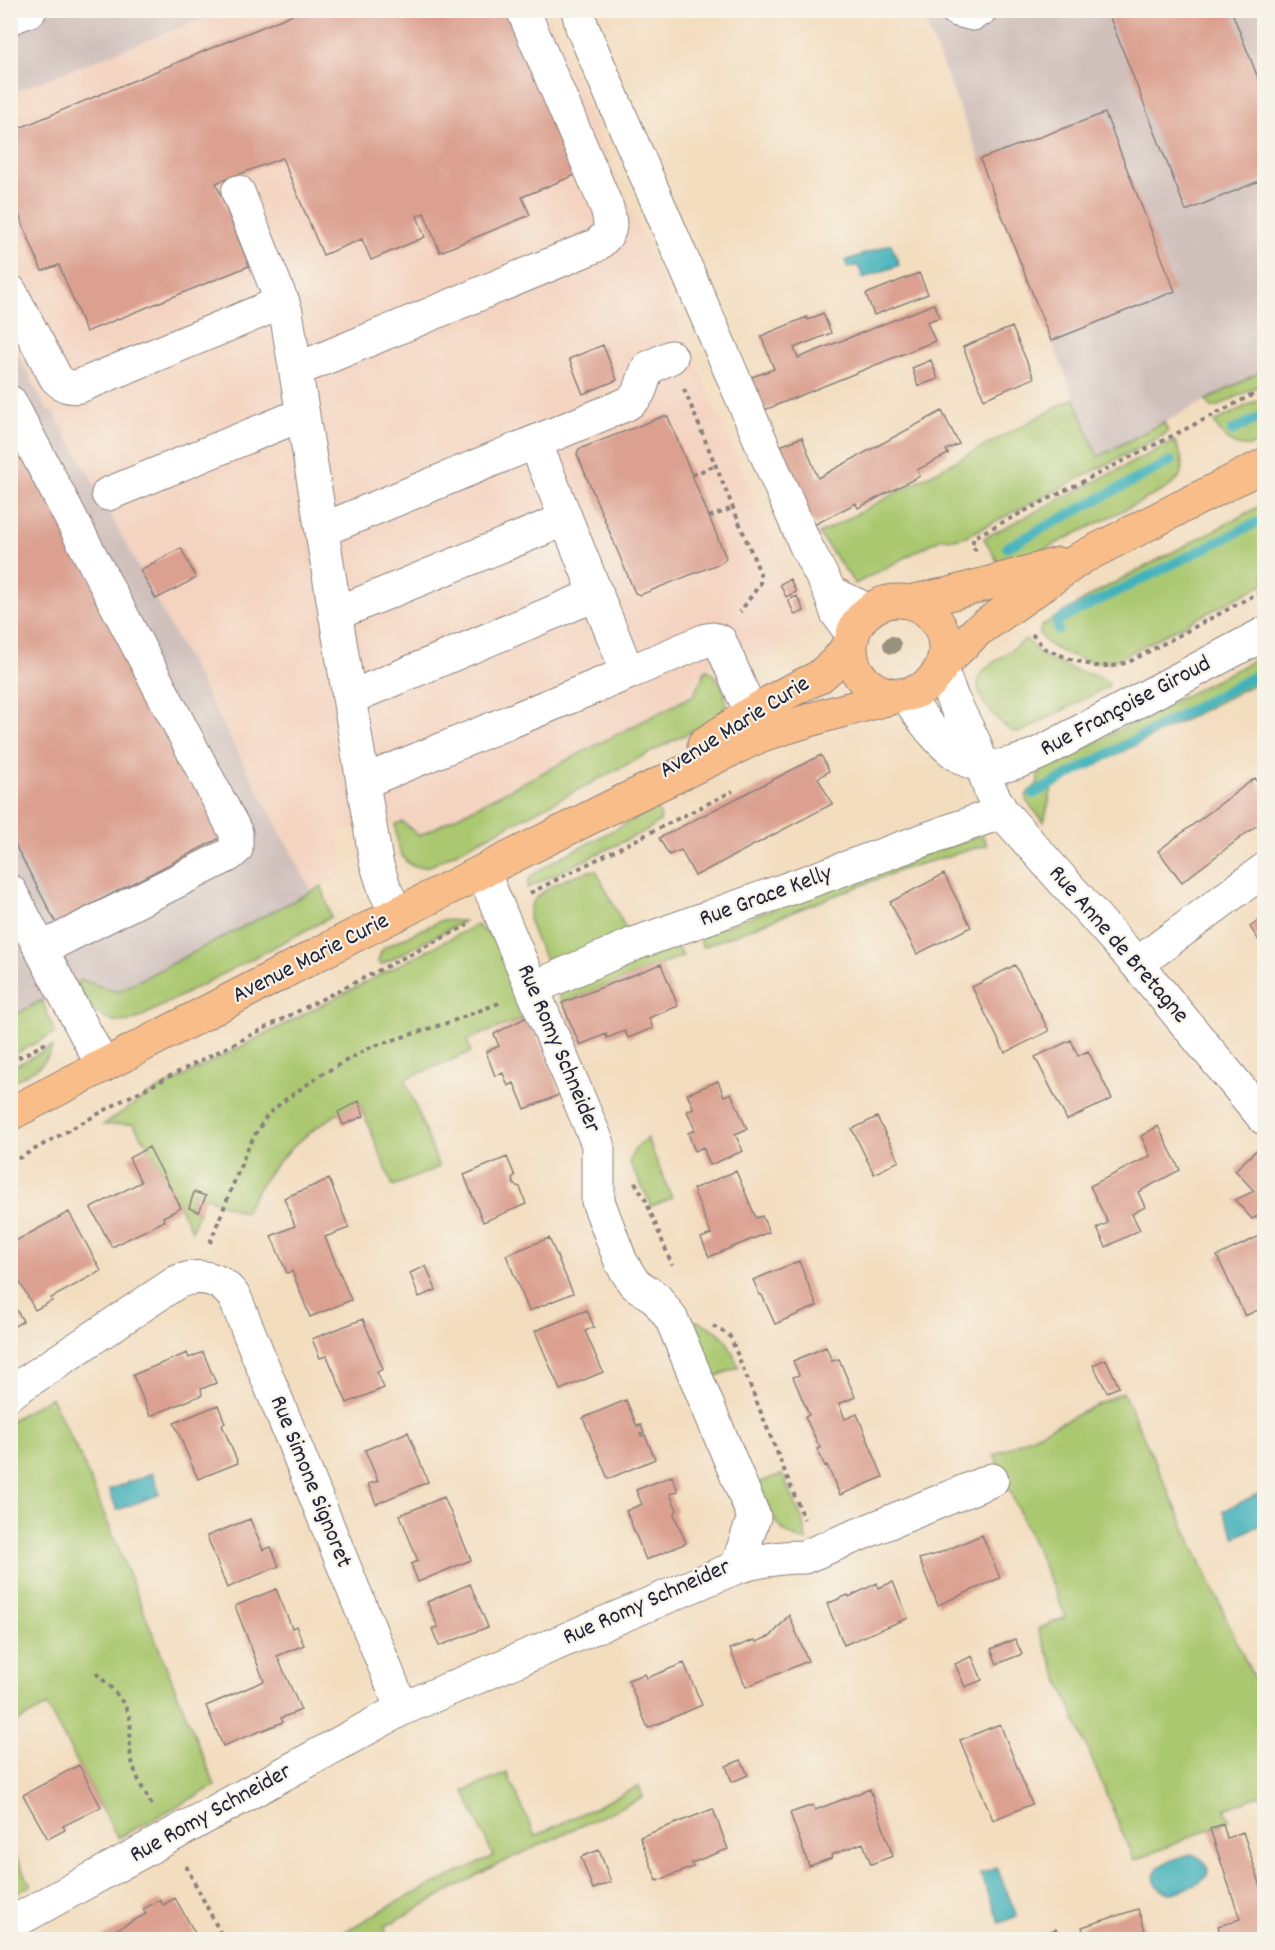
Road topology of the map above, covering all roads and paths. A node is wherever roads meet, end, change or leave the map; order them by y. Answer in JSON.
{"nodes":[{"id":1,"x":30,"y":10,"type":"edge"},
{"id":2,"x":523,"y":10,"type":"edge"},
{"id":3,"x":578,"y":10,"type":"edge"},
{"id":4,"x":957,"y":10,"type":"edge"},
{"id":5,"x":980,"y":10,"type":"edge"},
{"id":6,"x":10,"y":18,"type":"edge"},
{"id":7,"x":238,"y":192,"type":"dead end"},
{"id":8,"x":10,"y":291,"type":"edge"},
{"id":9,"x":284,"y":302,"type":"junction"},
{"id":10,"x":671,"y":357,"type":"joint"},
{"id":11,"x":296,"y":370,"type":"junction"},
{"id":12,"x":1264,"y":389,"type":"edge"},
{"id":13,"x":10,"y":402,"type":"edge"},
{"id":14,"x":303,"y":414,"type":"junction"},
{"id":15,"x":535,"y":442,"type":"junction"},
{"id":16,"x":716,"y":465,"type":"junction"},
{"id":17,"x":1264,"y":465,"type":"edge"},
{"id":18,"x":692,"y":475,"type":"dead end"},
{"id":19,"x":108,"y":494,"type":"dead end"},
{"id":20,"x":734,"y":508,"type":"junction"},
{"id":21,"x":709,"y":517,"type":"dead end"},
{"id":22,"x":566,"y":519,"type":"junction"},
{"id":23,"x":322,"y":531,"type":"junction"},
{"id":24,"x":1264,"y":590,"type":"edge"},
{"id":25,"x":597,"y":594,"type":"junction"},
{"id":26,"x":1002,"y":595,"type":"junction"},
{"id":27,"x":908,"y":602,"type":"junction"},
{"id":28,"x":335,"y":614,"type":"junction"},
{"id":29,"x":857,"y":630,"type":"junction"},
{"id":30,"x":1264,"y":634,"type":"edge"},
{"id":31,"x":720,"y":641,"type":"junction"},
{"id":32,"x":942,"y":667,"type":"junction"},
{"id":33,"x":628,"y":673,"type":"junction"},
{"id":34,"x":904,"y":695,"type":"junction"},
{"id":35,"x":349,"y":698,"type":"junction"},
{"id":36,"x":751,"y":713,"type":"junction"},
{"id":37,"x":982,"y":766,"type":"junction"},
{"id":38,"x":363,"y":782,"type":"junction"},
{"id":39,"x":734,"y":791,"type":"dead end"},
{"id":40,"x":613,"y":806,"type":"junction"},
{"id":41,"x":1002,"y":812,"type":"junction"},
{"id":42,"x":1264,"y":870,"type":"edge"},
{"id":43,"x":483,"y":872,"type":"junction"},
{"id":44,"x":10,"y":891,"type":"edge"},
{"id":45,"x":499,"y":909,"type":"junction"},
{"id":46,"x":397,"y":914,"type":"junction"},
{"id":47,"x":41,"y":949,"type":"junction"},
{"id":48,"x":1137,"y":964,"type":"junction"},
{"id":49,"x":533,"y":988,"type":"junction"},
{"id":50,"x":81,"y":1024,"type":"junction"},
{"id":51,"x":10,"y":1062,"type":"edge"},
{"id":52,"x":103,"y":1066,"type":"junction"},
{"id":53,"x":10,"y":1114,"type":"edge"},
{"id":54,"x":1264,"y":1118,"type":"edge"},
{"id":55,"x":10,"y":1163,"type":"edge"},
{"id":56,"x":196,"y":1277,"type":"junction"},
{"id":57,"x":10,"y":1394,"type":"edge"},
{"id":58,"x":992,"y":1480,"type":"dead end"},
{"id":59,"x":754,"y":1516,"type":"junction"},
{"id":60,"x":804,"y":1557,"type":"junction"},
{"id":61,"x":737,"y":1567,"type":"junction"},
{"id":62,"x":402,"y":1709,"type":"junction"},
{"id":63,"x":10,"y":1924,"type":"edge"}],
"edges":[{"from":1,"to":6,"type":"street"},
{"from":2,"to":11,"type":"street"},
{"from":3,"to":29,"type":"street"},
{"from":4,"to":5,"type":"street"},
{"from":7,"to":9,"type":"street"},
{"from":8,"to":9,"type":"street"},
{"from":9,"to":11,"type":"street"},
{"from":10,"to":15,"type":"street"},
{"from":10,"to":16,"type":"path"},
{"from":11,"to":14,"type":"street"},
{"from":12,"to":26,"type":"path"},
{"from":13,"to":47,"type":"street"},
{"from":14,"to":19,"type":"street"},
{"from":14,"to":23,"type":"street"},
{"from":15,"to":22,"type":"street"},
{"from":15,"to":23,"type":"street"},
{"from":16,"to":18,"type":"path"},
{"from":16,"to":20,"type":"path"},
{"from":17,"to":26,"type":"main road"},
{"from":20,"to":21,"type":"path"},
{"from":20,"to":31,"type":"path"},
{"from":22,"to":25,"type":"street"},
{"from":22,"to":28,"type":"street"},
{"from":23,"to":28,"type":"street"},
{"from":24,"to":26,"type":"path"},
{"from":25,"to":33,"type":"street"},
{"from":25,"to":35,"type":"street"},
{"from":26,"to":27,"type":"main road"},
{"from":26,"to":32,"type":"main road"},
{"from":27,"to":29,"type":"main road"},
{"from":27,"to":32,"type":"main road"},
{"from":28,"to":35,"type":"street"},
{"from":29,"to":34,"type":"main road"},
{"from":29,"to":36,"type":"main road","name":"Avenue Marie Curie"},
{"from":30,"to":37,"type":"street","name":"Rue Françoise Giroud"},
{"from":31,"to":33,"type":"street"},
{"from":31,"to":36,"type":"street"},
{"from":32,"to":34,"type":"main road"},
{"from":32,"to":37,"type":"street","name":"Rue Anne de Bretagne"},
{"from":33,"to":38,"type":"street"},
{"from":34,"to":37,"type":"street"},
{"from":34,"to":40,"type":"main road","name":"Avenue Marie Curie"},
{"from":35,"to":38,"type":"street"},
{"from":36,"to":40,"type":"main road","name":"Avenue Marie Curie"},
{"from":37,"to":41,"type":"street","name":"Rue Anne de Bretagne"},
{"from":38,"to":46,"type":"street"},
{"from":39,"to":45,"type":"path"},
{"from":40,"to":43,"type":"main road","name":"Avenue Marie Curie"},
{"from":41,"to":48,"type":"street","name":"Rue Anne de Bretagne"},
{"from":41,"to":49,"type":"street","name":"Rue Grace Kelly"},
{"from":42,"to":48,"type":"street"},
{"from":43,"to":45,"type":"street","name":"Rue Romy Schneider"},
{"from":43,"to":46,"type":"main road","name":"Avenue Marie Curie"},
{"from":44,"to":47,"type":"street"},
{"from":45,"to":49,"type":"street","name":"Rue Romy Schneider"},
{"from":45,"to":55,"type":"path"},
{"from":46,"to":52,"type":"main road","name":"Avenue Marie Curie"},
{"from":47,"to":50,"type":"street"},
{"from":48,"to":54,"type":"street","name":"Rue Anne de Bretagne"},
{"from":49,"to":56,"type":"path"},
{"from":49,"to":59,"type":"street","name":"Rue Romy Schneider"},
{"from":50,"to":51,"type":"path"},
{"from":50,"to":52,"type":"street"},
{"from":52,"to":53,"type":"main road","name":"Avenue Marie Curie"},
{"from":56,"to":57,"type":"street"},
{"from":56,"to":62,"type":"street","name":"Rue Simone Signoret"},
{"from":58,"to":60,"type":"street"},
{"from":59,"to":60,"type":"street"},
{"from":59,"to":61,"type":"street","name":"Rue Romy Schneider"},
{"from":60,"to":61,"type":"street"},
{"from":61,"to":62,"type":"street","name":"Rue Romy Schneider"},
{"from":62,"to":63,"type":"street","name":"Rue Romy Schneider"}]}
